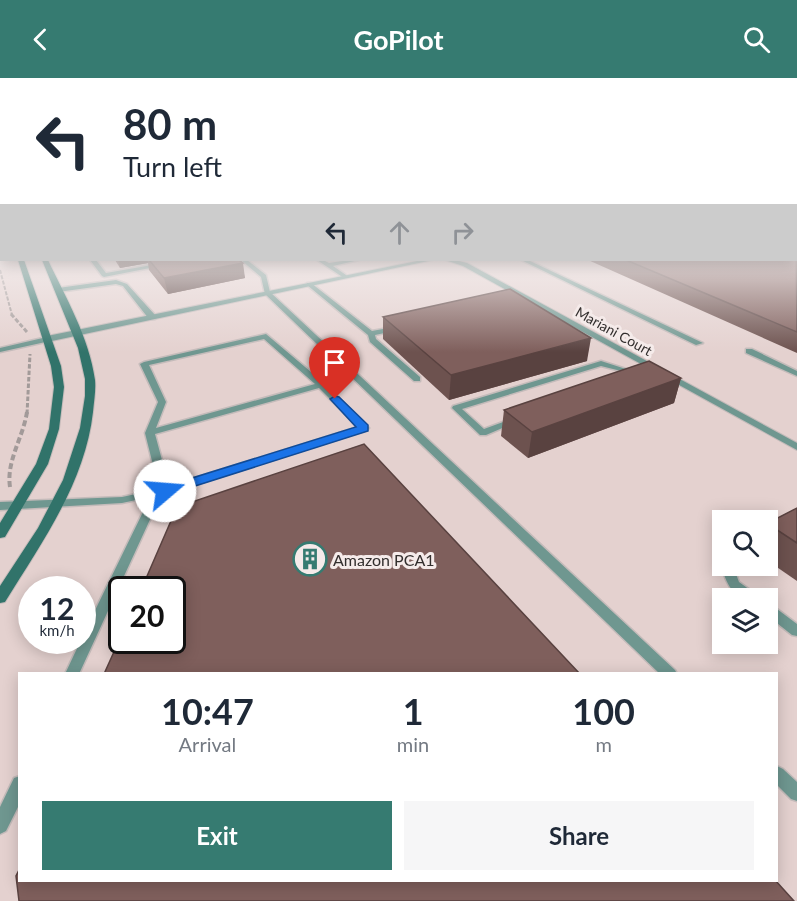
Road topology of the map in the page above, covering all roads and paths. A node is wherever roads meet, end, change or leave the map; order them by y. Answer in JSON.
{"nodes":[{"id":1,"x":2,"y":275,"type":"edge"},
{"id":2,"x":26,"y":275,"type":"edge"},
{"id":3,"x":52,"y":275,"type":"edge"},
{"id":4,"x":263,"y":275,"type":"edge"},
{"id":5,"x":347,"y":275,"type":"edge"},
{"id":6,"x":486,"y":275,"type":"edge"},
{"id":7,"x":557,"y":275,"type":"edge"},
{"id":8,"x":344,"y":276,"type":"joint"},
{"id":9,"x":309,"y":284,"type":"junction"},
{"id":10,"x":58,"y":290,"type":"junction"},
{"id":11,"x":267,"y":293,"type":"junction"},
{"id":12,"x":521,"y":294,"type":"junction"},
{"id":13,"x":509,"y":297,"type":"edge"},
{"id":14,"x":152,"y":317,"type":"junction"},
{"id":15,"x":406,"y":325,"type":"edge"},
{"id":16,"x":76,"y":333,"type":"junction"},
{"id":17,"x":371,"y":334,"type":"junction"},
{"id":18,"x":47,"y":339,"type":"junction"},
{"id":19,"x":699,"y":342,"type":"dead end"},
{"id":20,"x":29,"y":344,"type":"junction"},
{"id":21,"x":0,"y":350,"type":"edge"},
{"id":22,"x":749,"y":351,"type":"dead end"},
{"id":23,"x":645,"y":363,"type":"junction"},
{"id":24,"x":797,"y":374,"type":"edge"},
{"id":25,"x":417,"y":379,"type":"dead end"},
{"id":26,"x":321,"y":385,"type":"junction"},
{"id":27,"x":528,"y":416,"type":"edge"},
{"id":28,"x":150,"y":433,"type":"junction"},
{"id":29,"x":797,"y":447,"type":"edge"},
{"id":30,"x":165,"y":491,"type":"junction"},
{"id":31,"x":5,"y":492,"type":"dead end"},
{"id":32,"x":57,"y":504,"type":"junction"},
{"id":33,"x":0,"y":506,"type":"edge"},
{"id":34,"x":18,"y":506,"type":"junction"},
{"id":35,"x":0,"y":534,"type":"edge"},
{"id":36,"x":0,"y":598,"type":"edge"},
{"id":37,"x":778,"y":617,"type":"edge"},
{"id":38,"x":797,"y":631,"type":"edge"},
{"id":39,"x":73,"y":672,"type":"edge"},
{"id":40,"x":668,"y":672,"type":"edge"},
{"id":41,"x":778,"y":775,"type":"edge"},
{"id":42,"x":18,"y":788,"type":"edge"},
{"id":43,"x":797,"y":793,"type":"edge"},
{"id":44,"x":0,"y":825,"type":"edge"}],
"edges":[{"from":1,"to":20,"type":"path"},
{"from":2,"to":18,"type":"main road"},
{"from":3,"to":10,"type":"main road"},
{"from":4,"to":11,"type":"lane"},
{"from":5,"to":8,"type":"street"},
{"from":6,"to":12,"type":"street","name":"Mariani Court"},
{"from":7,"to":19,"type":"lane"},
{"from":8,"to":9,"type":"street"},
{"from":9,"to":11,"type":"street"},
{"from":9,"to":17,"type":"lane"},
{"from":10,"to":14,"type":"lane"},
{"from":10,"to":16,"type":"main road"},
{"from":11,"to":14,"type":"street"},
{"from":11,"to":40,"type":"lane"},
{"from":12,"to":13,"type":"lane"},
{"from":12,"to":23,"type":"street","name":"Mariani Court"},
{"from":14,"to":16,"type":"street"},
{"from":15,"to":17,"type":"lane"},
{"from":16,"to":18,"type":"street"},
{"from":16,"to":32,"type":"main road"},
{"from":17,"to":25,"type":"lane"},
{"from":18,"to":20,"type":"lane"},
{"from":18,"to":34,"type":"main road"},
{"from":20,"to":21,"type":"lane"},
{"from":20,"to":31,"type":"path"},
{"from":22,"to":24,"type":"lane"},
{"from":23,"to":27,"type":"lane"},
{"from":23,"to":29,"type":"street","name":"Mariani Court"},
{"from":26,"to":28,"type":"lane"},
{"from":26,"to":28,"type":"lane"},
{"from":26,"to":30,"type":"lane"},
{"from":28,"to":30,"type":"lane"},
{"from":30,"to":32,"type":"lane"},
{"from":30,"to":39,"type":"lane"},
{"from":32,"to":34,"type":"lane"},
{"from":32,"to":36,"type":"main road"},
{"from":33,"to":34,"type":"lane"},
{"from":34,"to":35,"type":"main road"},
{"from":37,"to":38,"type":"lane"},
{"from":41,"to":43,"type":"lane"},
{"from":42,"to":44,"type":"lane"}]}
